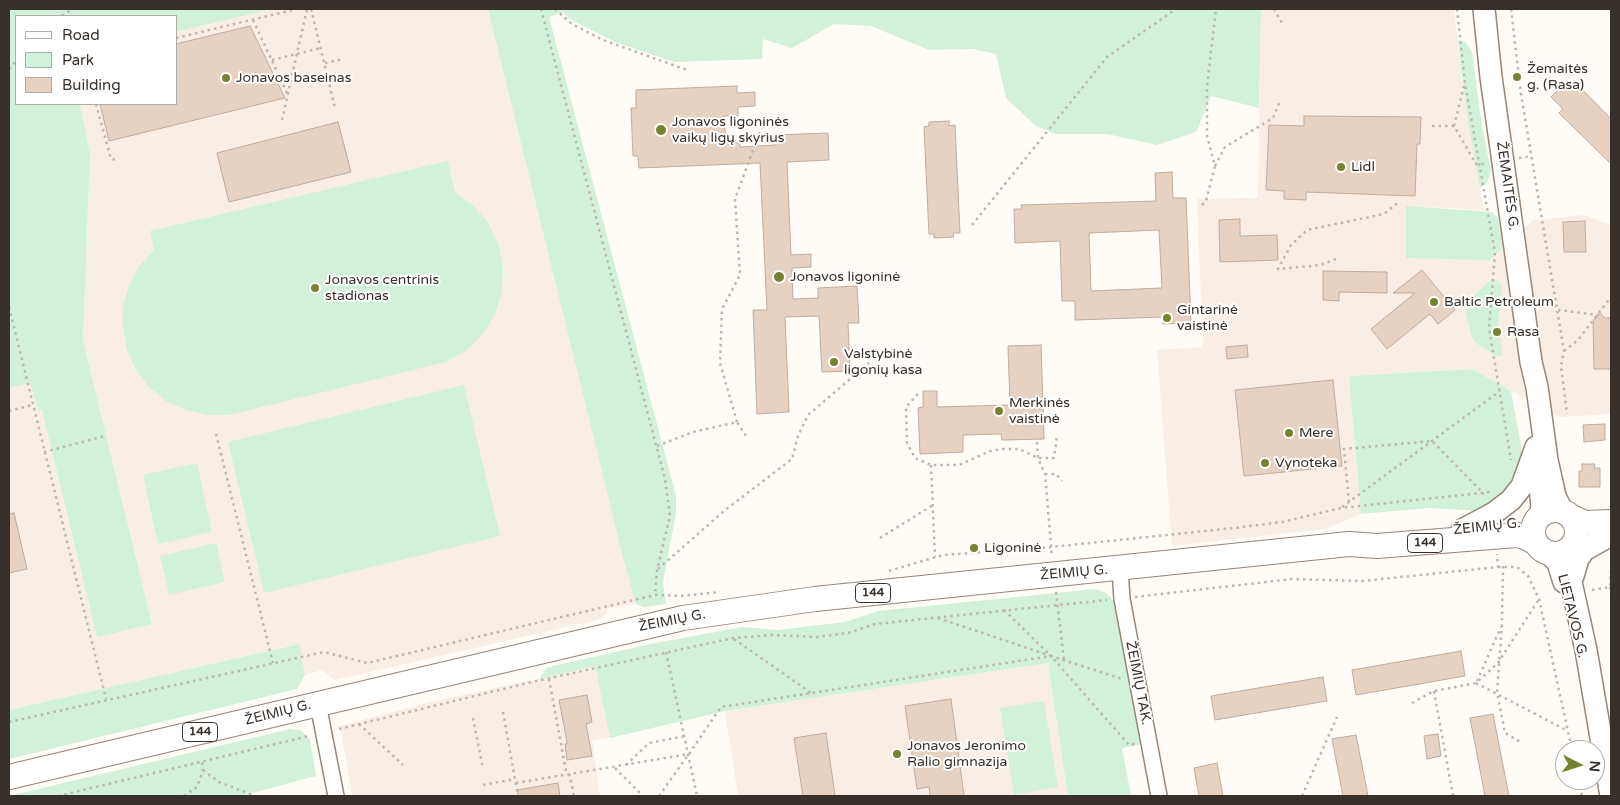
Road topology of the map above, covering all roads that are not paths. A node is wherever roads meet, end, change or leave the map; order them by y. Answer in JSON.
{"nodes":[{"id":1,"x":1484,"y":9,"type":"edge"},
{"id":2,"x":1531,"y":362,"type":"junction"},
{"id":3,"x":1536,"y":447,"type":"junction"},
{"id":4,"x":1611,"y":522,"type":"edge"},
{"id":5,"x":1462,"y":530,"type":"junction"},
{"id":6,"x":1554,"y":531,"type":"junction"},
{"id":7,"x":1611,"y":534,"type":"edge"},
{"id":8,"x":1349,"y":544,"type":"junction"},
{"id":9,"x":1498,"y":544,"type":"junction"},
{"id":10,"x":1120,"y":569,"type":"junction"},
{"id":11,"x":1576,"y":588,"type":"junction"},
{"id":12,"x":318,"y":704,"type":"junction"},
{"id":13,"x":9,"y":777,"type":"edge"},
{"id":14,"x":336,"y":796,"type":"edge"},
{"id":15,"x":1159,"y":796,"type":"edge"},
{"id":16,"x":1611,"y":796,"type":"edge"}],
"edges":[{"from":1,"to":2,"type":"main road","name":"ŽEMAITĖS G."},
{"from":2,"to":3,"type":"main road","name":"ŽEMAITĖS G."},
{"from":2,"to":6,"type":"main road","name":"ŽEMAITĖS G."},
{"from":3,"to":5,"type":"main road"},
{"from":3,"to":6,"type":"main road","name":"ŽEMAITĖS G."},
{"from":4,"to":6,"type":"main road","name":"ŽEIMIŲ G.","number":"144"},
{"from":5,"to":6,"type":"main road","name":"ŽEIMIŲ G.","number":"144"},
{"from":5,"to":8,"type":"main road","name":"ŽEIMIŲ G.","number":"144"},
{"from":6,"to":7,"type":"main road","name":"ŽEIMIŲ G.","number":"144"},
{"from":6,"to":9,"type":"main road","name":"ŽEIMIŲ G.","number":"144"},
{"from":6,"to":11,"type":"main road","name":"LIETAVOS G."},
{"from":7,"to":11,"type":"main road"},
{"from":8,"to":9,"type":"main road","name":"ŽEIMIŲ G.","number":"144"},
{"from":8,"to":10,"type":"main road","name":"ŽEIMIŲ G.","number":"144"},
{"from":9,"to":11,"type":"main road"},
{"from":10,"to":12,"type":"main road","name":"ŽEIMIŲ G.","number":"144"},
{"from":10,"to":15,"type":"street","name":"ŽEIMIŲ TAK."},
{"from":11,"to":16,"type":"main road","name":"LIETAVOS G."},
{"from":12,"to":13,"type":"main road","name":"ŽEIMIŲ G.","number":"144"},
{"from":12,"to":14,"type":"street"}]}
